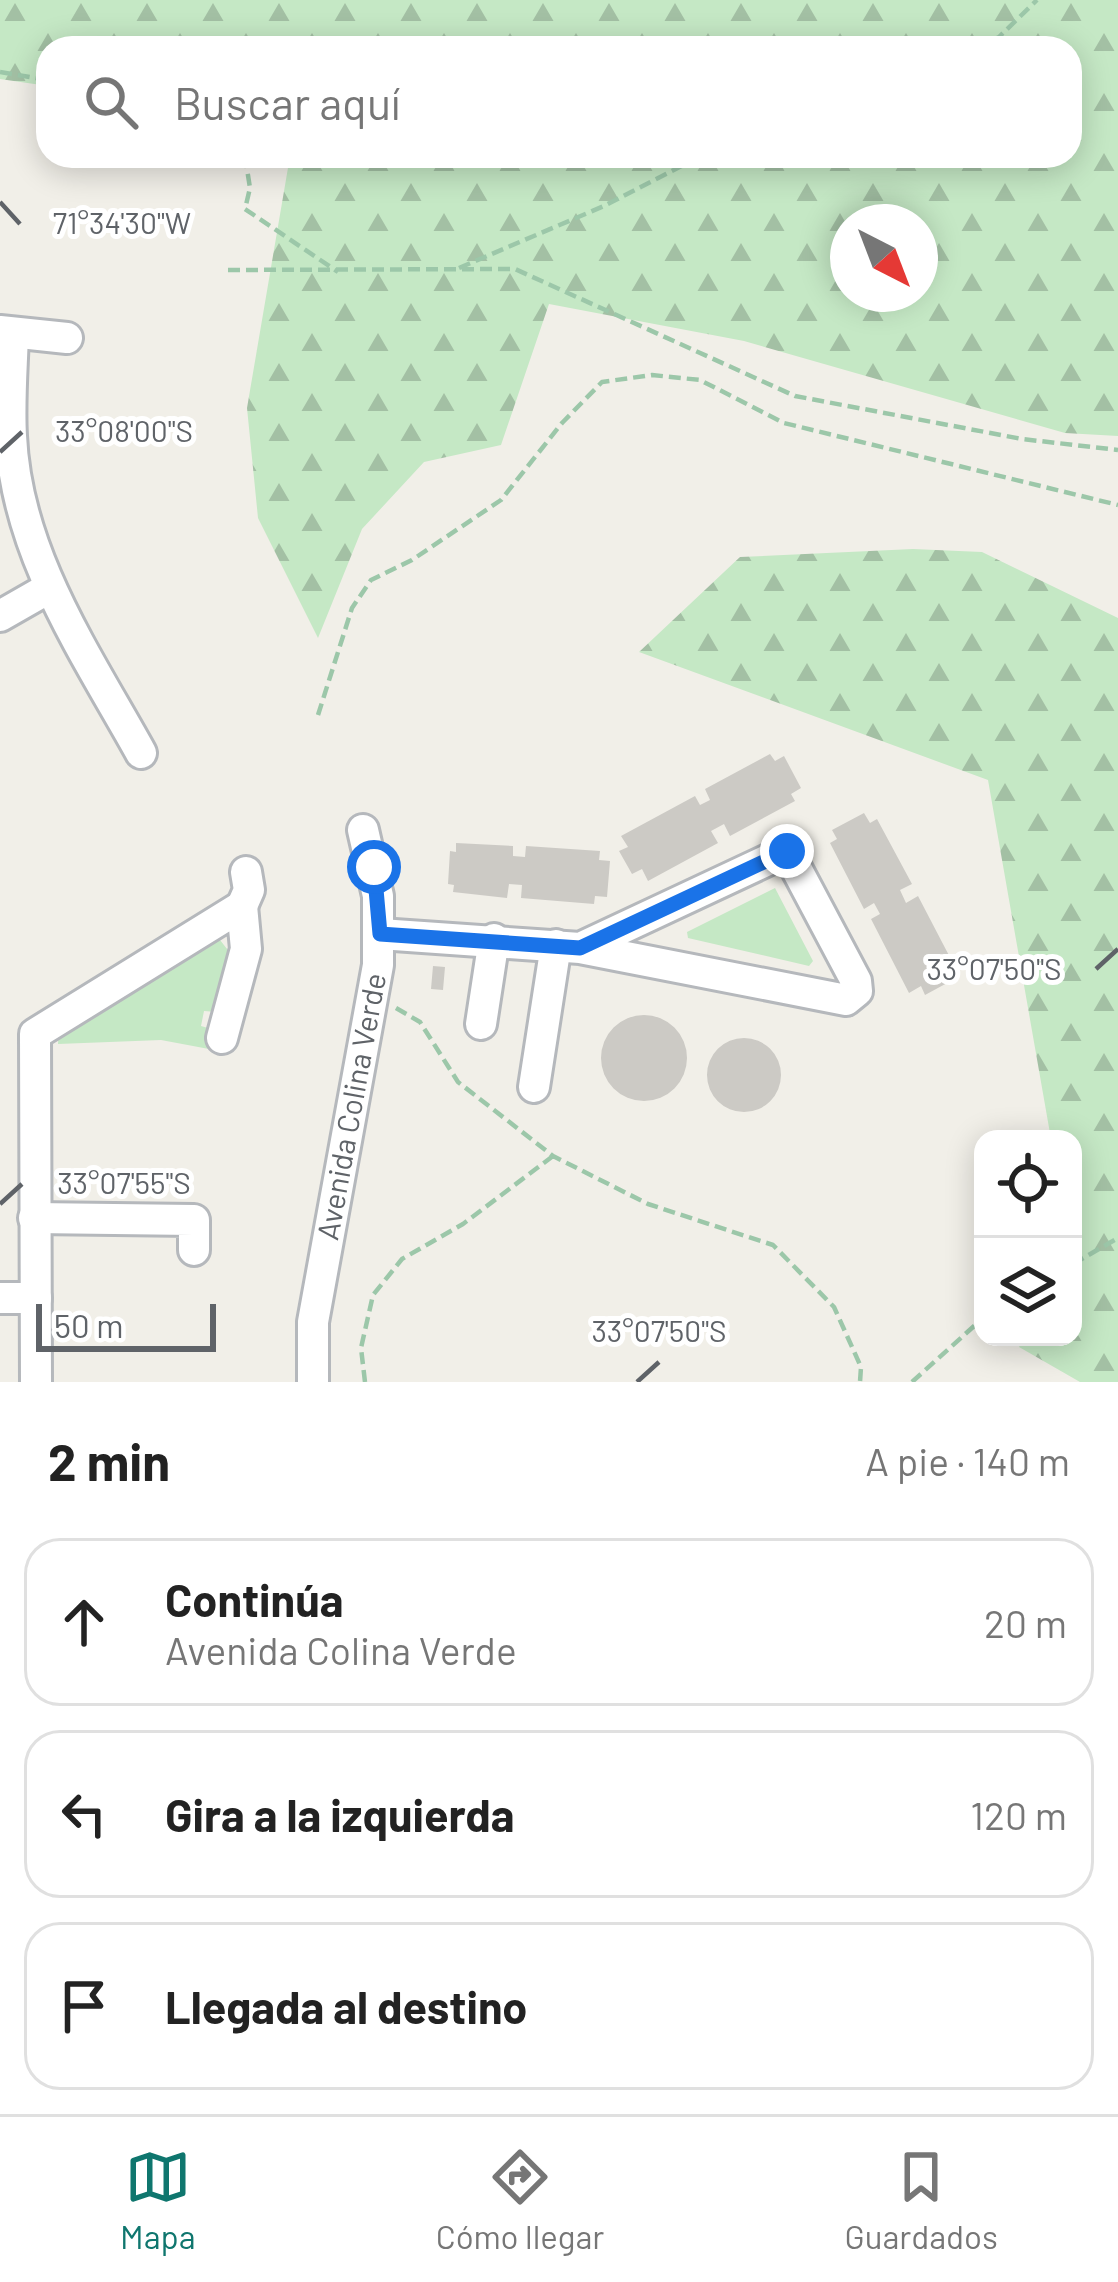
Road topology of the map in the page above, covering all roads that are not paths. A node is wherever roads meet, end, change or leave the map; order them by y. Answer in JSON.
{"nodes":[{"id":1,"x":6,"y":332,"type":"edge"},
{"id":2,"x":67,"y":338,"type":"dead end"},
{"id":3,"x":5,"y":433,"type":"edge"},
{"id":4,"x":49,"y":588,"type":"junction"},
{"id":5,"x":0,"y":616,"type":"edge"},
{"id":6,"x":141,"y":753,"type":"dead end"},
{"id":7,"x":363,"y":830,"type":"dead end"},
{"id":8,"x":246,"y":872,"type":"dead end"},
{"id":9,"x":242,"y":906,"type":"junction"},
{"id":10,"x":380,"y":934,"type":"junction"},
{"id":11,"x":494,"y":939,"type":"junction"},
{"id":12,"x":568,"y":947,"type":"junction"},
{"id":13,"x":481,"y":1024,"type":"dead end"},
{"id":14,"x":222,"y":1038,"type":"dead end"},
{"id":15,"x":534,"y":1087,"type":"dead end"},
{"id":16,"x":34,"y":1218,"type":"junction"},
{"id":17,"x":194,"y":1250,"type":"dead end"},
{"id":18,"x":0,"y":1298,"type":"edge"},
{"id":19,"x":36,"y":1298,"type":"junction"},
{"id":20,"x":37,"y":1382,"type":"edge"},
{"id":21,"x":313,"y":1382,"type":"edge"}],
"edges":[{"from":1,"to":2,"type":"street"},
{"from":1,"to":3,"type":"street"},
{"from":3,"to":4,"type":"street"},
{"from":4,"to":5,"type":"street"},
{"from":4,"to":6,"type":"street"},
{"from":7,"to":10,"type":"street","name":"Avenida Colina Verde"},
{"from":8,"to":9,"type":"street"},
{"from":9,"to":14,"type":"street"},
{"from":9,"to":16,"type":"street"},
{"from":10,"to":11,"type":"street"},
{"from":10,"to":21,"type":"street","name":"Avenida Colina Verde"},
{"from":11,"to":12,"type":"street"},
{"from":11,"to":13,"type":"street"},
{"from":12,"to":12,"type":"street"},
{"from":12,"to":15,"type":"street"},
{"from":16,"to":17,"type":"street"},
{"from":16,"to":19,"type":"street"},
{"from":18,"to":19,"type":"street"},
{"from":19,"to":20,"type":"street"}]}
